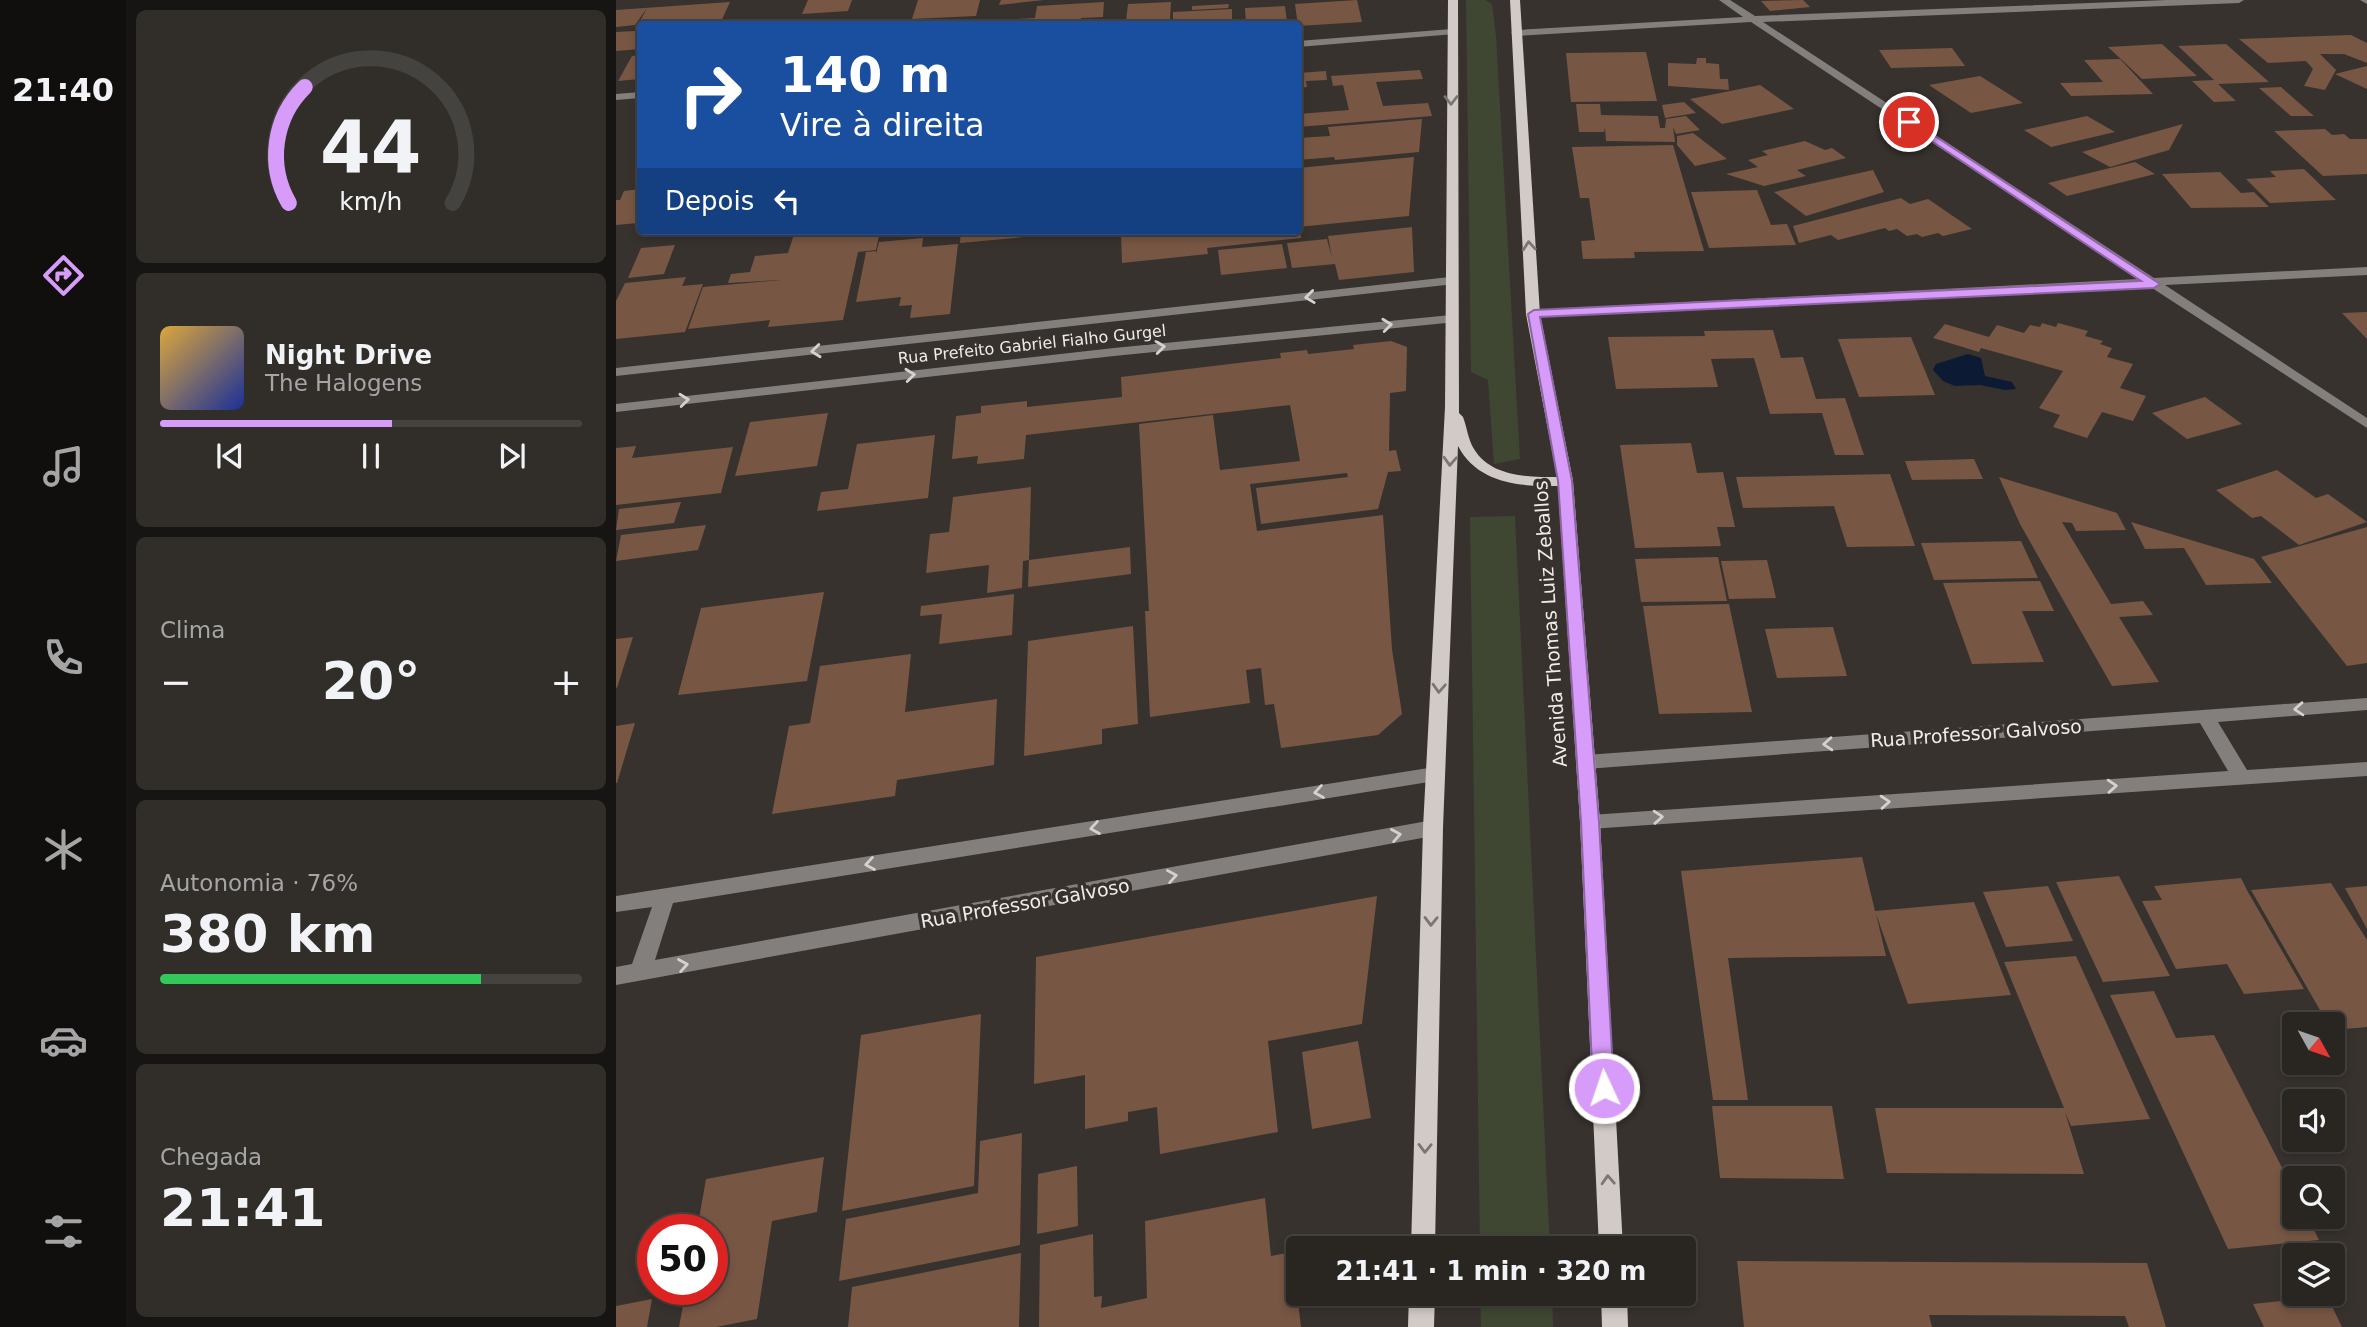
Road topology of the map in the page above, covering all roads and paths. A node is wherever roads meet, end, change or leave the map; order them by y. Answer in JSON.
{"nodes":[{"id":1,"x":1453,"y":0,"type":"edge"},
{"id":2,"x":1515,"y":0,"type":"edge"},
{"id":3,"x":1724,"y":0,"type":"edge"},
{"id":4,"x":2239,"y":0,"type":"edge"},
{"id":5,"x":1754,"y":19,"type":"junction"},
{"id":6,"x":1452,"y":32,"type":"junction"},
{"id":7,"x":1516,"y":33,"type":"junction"},
{"id":8,"x":1302,"y":44,"type":"edge"},
{"id":9,"x":637,"y":95,"type":"edge"},
{"id":10,"x":616,"y":97,"type":"edge"},
{"id":11,"x":2367,"y":271,"type":"edge"},
{"id":12,"x":1450,"y":281,"type":"junction"},
{"id":13,"x":2154,"y":284,"type":"junction"},
{"id":14,"x":1534,"y":314,"type":"junction"},
{"id":15,"x":1451,"y":319,"type":"junction"},
{"id":16,"x":1114,"y":336,"type":"junction"},
{"id":17,"x":616,"y":372,"type":"edge"},
{"id":18,"x":1452,"y":407,"type":"junction"},
{"id":19,"x":616,"y":408,"type":"edge"},
{"id":20,"x":2367,"y":424,"type":"edge"},
{"id":21,"x":1565,"y":481,"type":"junction"},
{"id":22,"x":2367,"y":704,"type":"edge"},
{"id":23,"x":2205,"y":716,"type":"junction"},
{"id":24,"x":1586,"y":762,"type":"junction"},
{"id":25,"x":2367,"y":769,"type":"edge"},
{"id":26,"x":1435,"y":774,"type":"junction"},
{"id":27,"x":2242,"y":778,"type":"junction"},
{"id":28,"x":1590,"y":822,"type":"junction"},
{"id":29,"x":1433,"y":828,"type":"junction"},
{"id":30,"x":665,"y":897,"type":"junction"},
{"id":31,"x":616,"y":904,"type":"edge"},
{"id":32,"x":640,"y":973,"type":"junction"},
{"id":33,"x":616,"y":976,"type":"edge"},
{"id":34,"x":1423,"y":1236,"type":"edge"},
{"id":35,"x":1610,"y":1236,"type":"edge"},
{"id":36,"x":1422,"y":1306,"type":"edge"},
{"id":37,"x":1614,"y":1306,"type":"edge"},
{"id":38,"x":1421,"y":1327,"type":"edge"},
{"id":39,"x":1615,"y":1327,"type":"edge"}],
"edges":[{"from":1,"to":6,"type":"main road"},
{"from":2,"to":7,"type":"main road","name":"Avenida Thomas Luiz Zeballos"},
{"from":3,"to":5,"type":"street"},
{"from":4,"to":5,"type":"street"},
{"from":5,"to":7,"type":"street"},
{"from":5,"to":13,"type":"street"},
{"from":6,"to":8,"type":"street"},
{"from":6,"to":12,"type":"main road","one_way":true},
{"from":14,"to":7,"type":"main road","name":"Avenida Thomas Luiz Zeballos","one_way":true},
{"from":9,"to":10,"type":"street"},
{"from":11,"to":13,"type":"street"},
{"from":12,"to":15,"type":"main road"},
{"from":12,"to":16,"type":"street","name":"Rua Prefeito Gabriel Fialho Gurgel","one_way":true},
{"from":13,"to":14,"type":"street"},
{"from":13,"to":20,"type":"street"},
{"from":14,"to":21,"type":"main road","name":"Avenida Thomas Luiz Zeballos"},
{"from":16,"to":15,"type":"street","name":"Rua Prefeito Gabriel Fialho Gurgel","one_way":true},
{"from":15,"to":18,"type":"main road"},
{"from":16,"to":17,"type":"street","name":"Rua Prefeito Gabriel Fialho Gurgel","one_way":true},
{"from":19,"to":16,"type":"street","name":"Rua Prefeito Gabriel Fialho Gurgel","one_way":true},
{"from":18,"to":21,"type":"main road"},
{"from":18,"to":26,"type":"main road","one_way":true},
{"from":21,"to":24,"type":"main road","name":"Avenida Thomas Luiz Zeballos"},
{"from":22,"to":23,"type":"street","name":"Rua Professor Galvoso","one_way":true},
{"from":23,"to":24,"type":"street","name":"Rua Professor Galvoso","one_way":true},
{"from":23,"to":27,"type":"street"},
{"from":24,"to":28,"type":"main road","name":"Avenida Thomas Luiz Zeballos"},
{"from":25,"to":27,"type":"street"},
{"from":26,"to":29,"type":"main road"},
{"from":26,"to":30,"type":"street","one_way":true},
{"from":28,"to":27,"type":"street","one_way":true},
{"from":35,"to":28,"type":"main road","name":"Avenida Thomas Luiz Zeballos","one_way":true},
{"from":32,"to":29,"type":"street","name":"Rua Professor Galvoso","one_way":true},
{"from":29,"to":34,"type":"main road","one_way":true},
{"from":30,"to":31,"type":"street"},
{"from":30,"to":32,"type":"street"},
{"from":32,"to":33,"type":"street","name":"Rua Professor Galvoso"},
{"from":36,"to":38,"type":"main road"},
{"from":37,"to":39,"type":"main road"}]}
